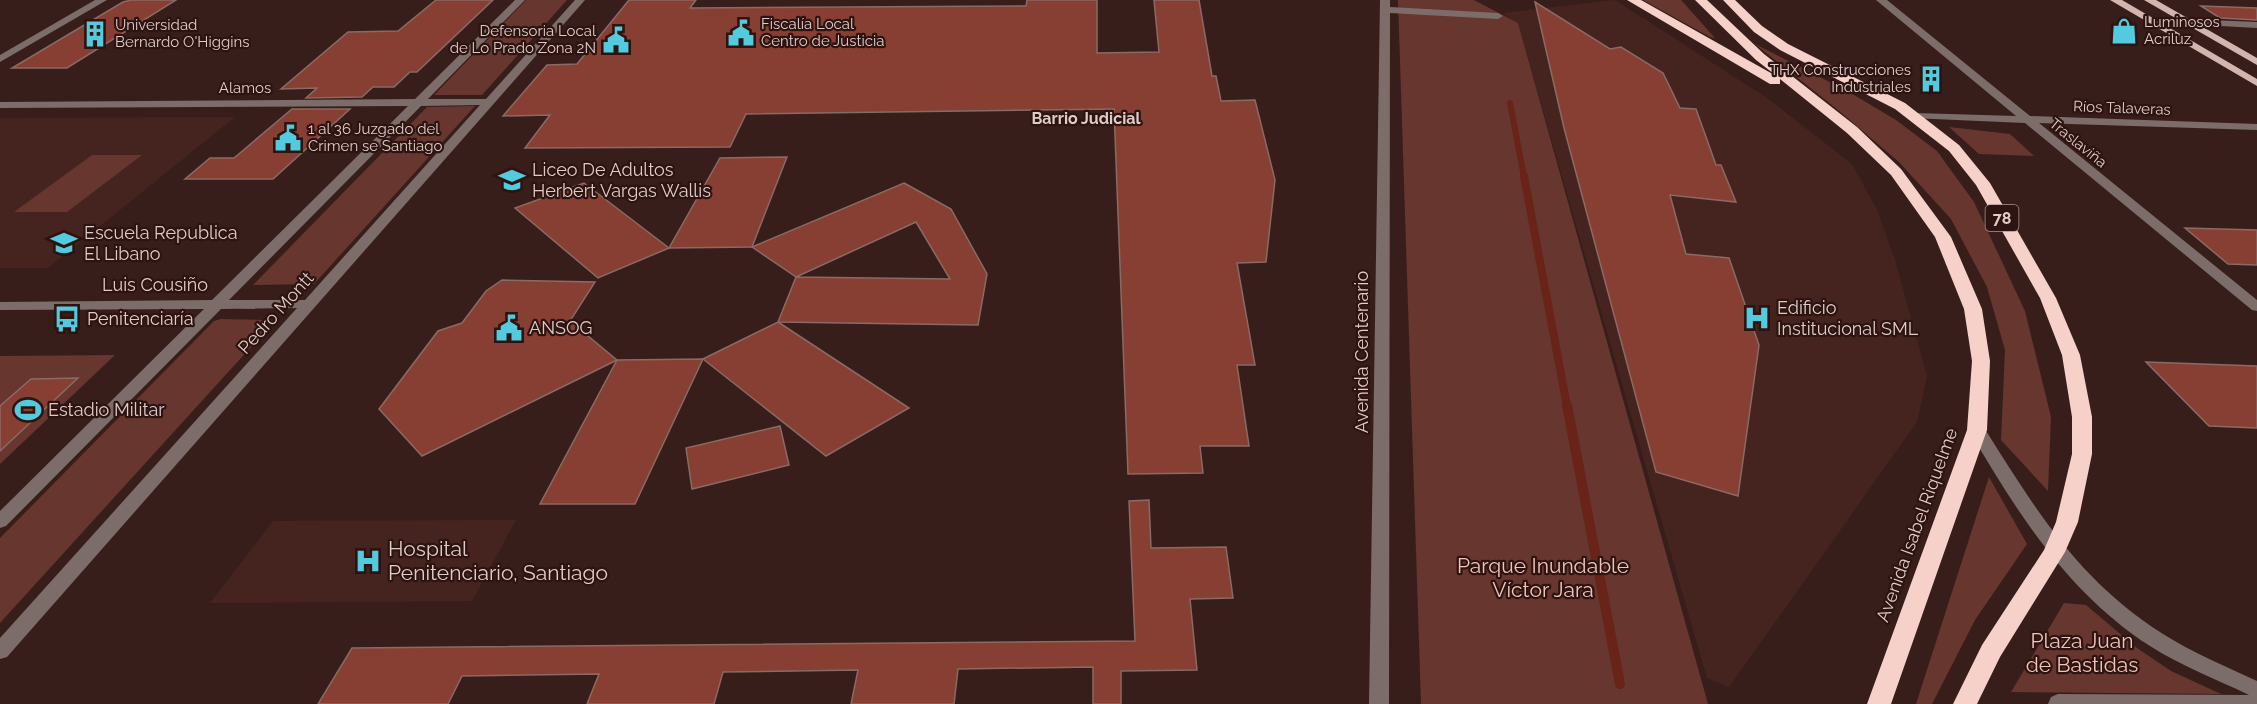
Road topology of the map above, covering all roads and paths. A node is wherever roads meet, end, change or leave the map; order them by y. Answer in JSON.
{"nodes":[{"id":1,"x":102,"y":0,"type":"edge"},
{"id":2,"x":520,"y":0,"type":"edge"},
{"id":3,"x":580,"y":0,"type":"edge"},
{"id":4,"x":1633,"y":0,"type":"edge"},
{"id":5,"x":1701,"y":0,"type":"edge"},
{"id":6,"x":1729,"y":0,"type":"edge"},
{"id":7,"x":1881,"y":0,"type":"edge"},
{"id":8,"x":2115,"y":0,"type":"edge"},
{"id":9,"x":2149,"y":0,"type":"edge"},
{"id":10,"x":1385,"y":5,"type":"edge"},
{"id":11,"x":1498,"y":16,"type":"dead end"},
{"id":12,"x":2187,"y":22,"type":"junction"},
{"id":13,"x":2257,"y":25,"type":"edge"},
{"id":14,"x":2185,"y":41,"type":"junction"},
{"id":15,"x":2221,"y":41,"type":"junction"},
{"id":16,"x":0,"y":59,"type":"edge"},
{"id":17,"x":2257,"y":62,"type":"edge"},
{"id":18,"x":2257,"y":83,"type":"edge"},
{"id":19,"x":418,"y":102,"type":"junction"},
{"id":20,"x":490,"y":102,"type":"junction"},
{"id":21,"x":0,"y":105,"type":"edge"},
{"id":22,"x":1829,"y":112,"type":"junction"},
{"id":23,"x":1915,"y":116,"type":"junction"},
{"id":24,"x":2027,"y":120,"type":"junction"},
{"id":25,"x":2257,"y":127,"type":"edge"},
{"id":26,"x":217,"y":304,"type":"junction"},
{"id":27,"x":310,"y":304,"type":"junction"},
{"id":28,"x":0,"y":306,"type":"edge"},
{"id":29,"x":2257,"y":308,"type":"edge"},
{"id":30,"x":1977,"y":430,"type":"junction"},
{"id":31,"x":0,"y":522,"type":"edge"},
{"id":32,"x":2054,"y":552,"type":"junction"},
{"id":33,"x":0,"y":651,"type":"edge"},
{"id":34,"x":2257,"y":690,"type":"edge"},
{"id":35,"x":1379,"y":704,"type":"edge"},
{"id":36,"x":1879,"y":704,"type":"edge"},
{"id":37,"x":1965,"y":704,"type":"edge"},
{"id":38,"x":2058,"y":704,"type":"edge"},
{"id":39,"x":2257,"y":704,"type":"edge"}],
"edges":[{"from":1,"to":16,"type":"street"},
{"from":2,"to":19,"type":"street"},
{"from":3,"to":20,"type":"street","name":"Pedro Montt"},
{"from":4,"to":22,"type":"highway"},
{"from":5,"to":22,"type":"highway","name":"Avenida Isabel Riquelme"},
{"from":6,"to":23,"type":"highway","number":"78"},
{"from":7,"to":24,"type":"street","name":"Traslaviña"},
{"from":8,"to":14,"type":"main road"},
{"from":9,"to":12,"type":"main road"},
{"from":10,"to":11,"type":"street"},
{"from":10,"to":35,"type":"street","name":"Avenida Centenario"},
{"from":12,"to":13,"type":"street"},
{"from":12,"to":15,"type":"main road"},
{"from":14,"to":15,"type":"main road"},
{"from":14,"to":18,"type":"main road"},
{"from":15,"to":17,"type":"main road"},
{"from":19,"to":20,"type":"street","name":"Alamos"},
{"from":19,"to":21,"type":"street","name":"Alamos"},
{"from":19,"to":26,"type":"street"},
{"from":20,"to":27,"type":"street","name":"Pedro Montt"},
{"from":22,"to":30,"type":"highway","name":"Avenida Isabel Riquelme"},
{"from":23,"to":24,"type":"street","name":"Ríos Talaveras"},
{"from":23,"to":32,"type":"highway","number":"78"},
{"from":24,"to":25,"type":"street","name":"Ríos Talaveras"},
{"from":24,"to":29,"type":"street","name":"Traslaviña"},
{"from":26,"to":27,"type":"street","name":"Luis Cousiño"},
{"from":26,"to":28,"type":"street","name":"Luis Cousiño"},
{"from":26,"to":31,"type":"street"},
{"from":27,"to":33,"type":"street","name":"Pedro Montt"},
{"from":30,"to":32,"type":"street"},
{"from":30,"to":36,"type":"highway","name":"Avenida Isabel Riquelme"},
{"from":32,"to":34,"type":"street"},
{"from":32,"to":37,"type":"highway","number":"78"},
{"from":38,"to":39,"type":"street"}]}
